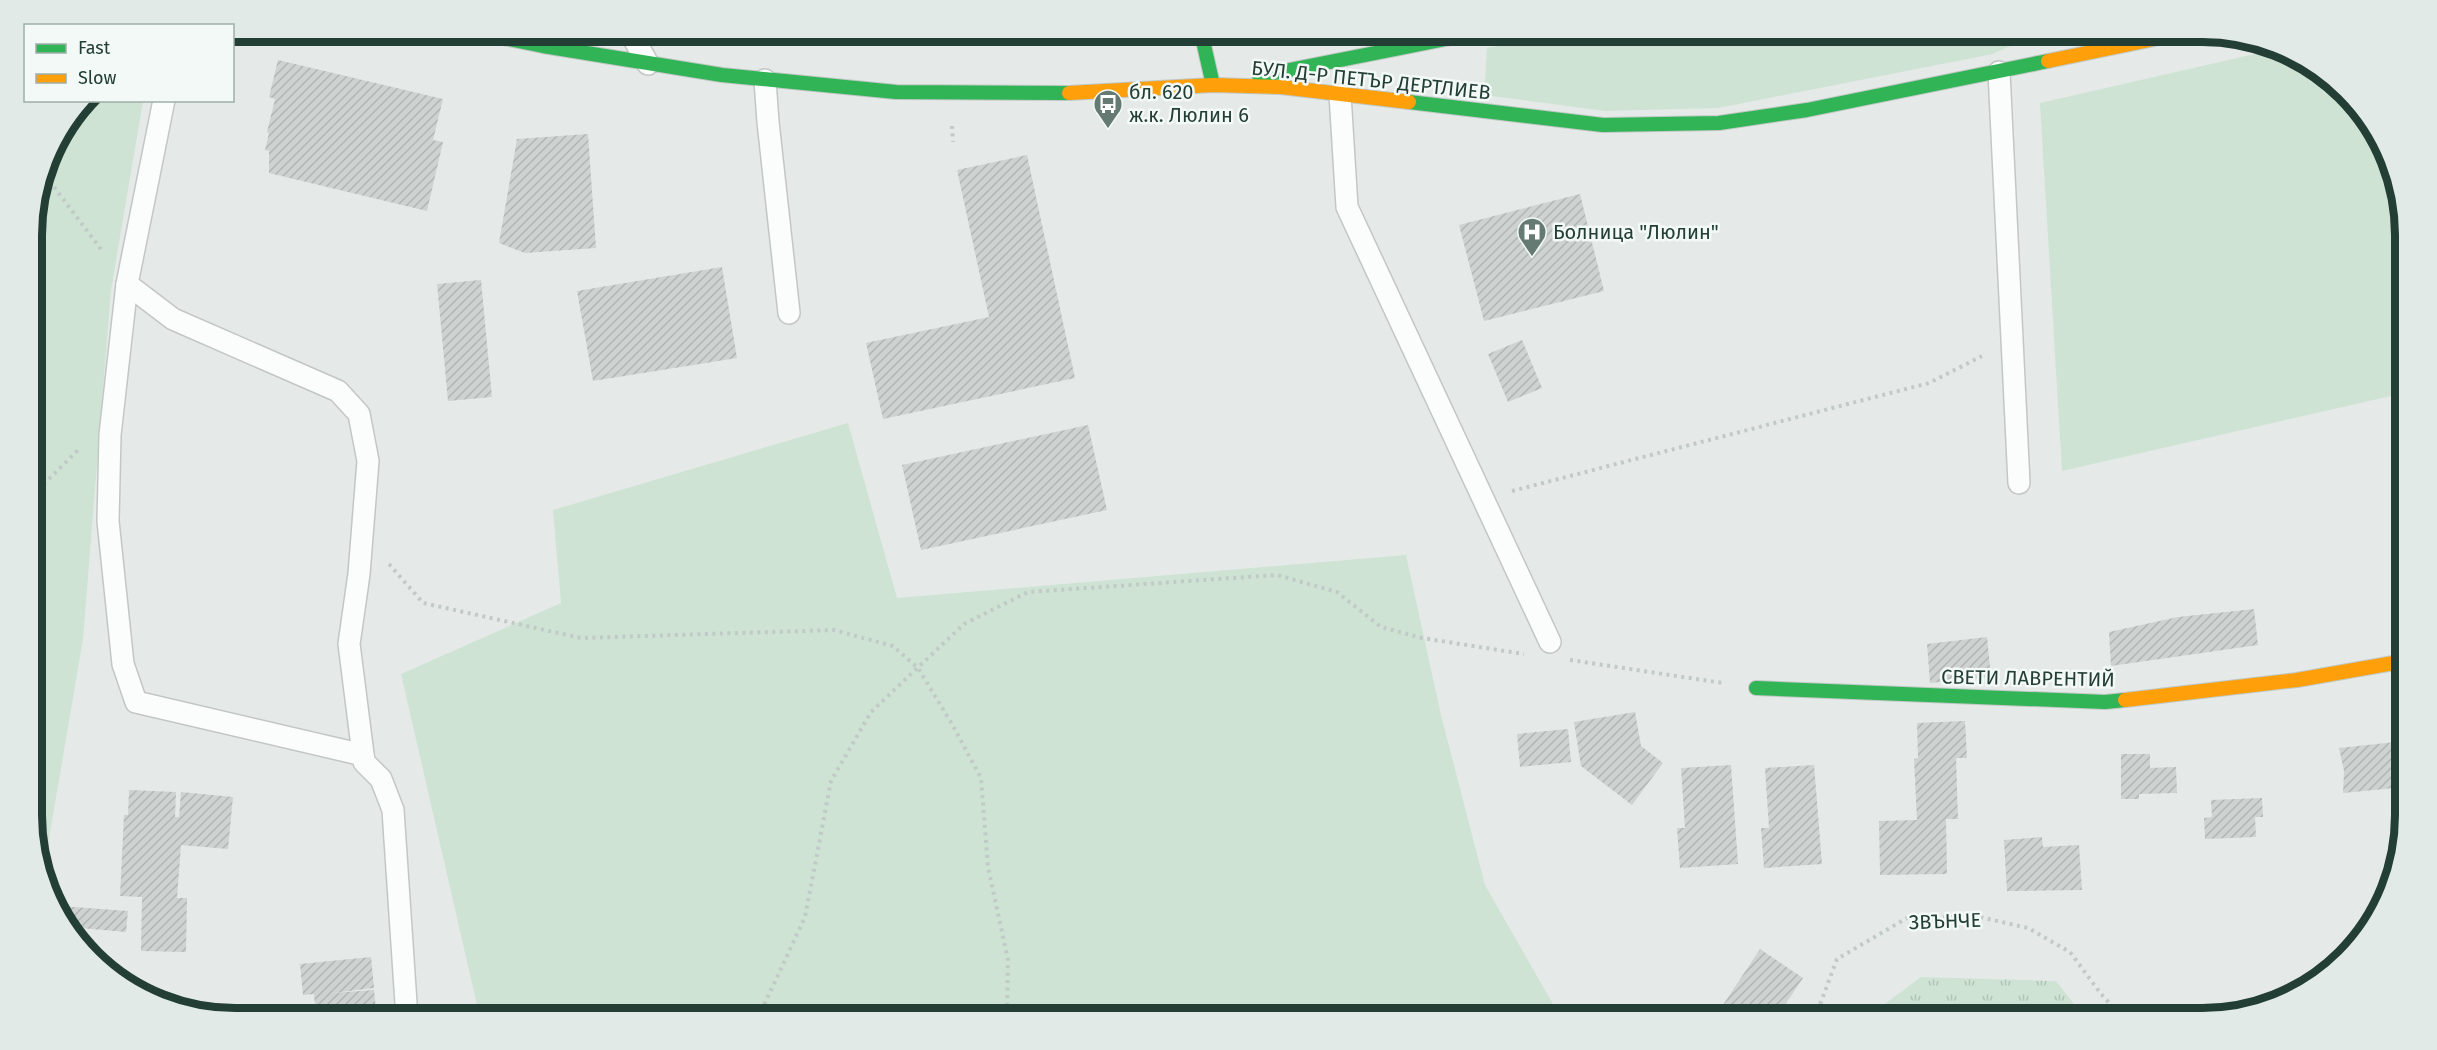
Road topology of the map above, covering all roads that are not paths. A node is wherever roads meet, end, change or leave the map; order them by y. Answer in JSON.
{"nodes":[{"id":1,"x":528,"y":42,"type":"edge"},
{"id":2,"x":636,"y":42,"type":"edge"},
{"id":3,"x":1203,"y":42,"type":"edge"},
{"id":4,"x":1430,"y":42,"type":"edge"},
{"id":5,"x":2141,"y":42,"type":"edge"},
{"id":6,"x":648,"y":64,"type":"junction"},
{"id":7,"x":1999,"y":72,"type":"junction"},
{"id":8,"x":765,"y":80,"type":"junction"},
{"id":9,"x":1213,"y":85,"type":"junction"},
{"id":10,"x":1340,"y":95,"type":"junction"},
{"id":11,"x":164,"y":102,"type":"edge"},
{"id":12,"x":127,"y":284,"type":"junction"},
{"id":13,"x":789,"y":313,"type":"dead end"},
{"id":14,"x":2019,"y":483,"type":"dead end"},
{"id":15,"x":1555,"y":650,"type":"road end"},
{"id":16,"x":2395,"y":663,"type":"edge"},
{"id":17,"x":1756,"y":688,"type":"road end"},
{"id":18,"x":363,"y":755,"type":"junction"},
{"id":19,"x":405,"y":1008,"type":"edge"}],
"edges":[{"from":1,"to":6,"type":"main road","name":"БУЛ. Д-Р ПЕТЪР ДЕРТЛИЕВ"},
{"from":2,"to":6,"type":"lane"},
{"from":3,"to":9,"type":"main road"},
{"from":4,"to":9,"type":"main road"},
{"from":5,"to":7,"type":"main road","name":"БУЛ. Д-Р ПЕТЪР ДЕРТЛИЕВ"},
{"from":6,"to":8,"type":"main road","name":"БУЛ. Д-Р ПЕТЪР ДЕРТЛИЕВ"},
{"from":7,"to":10,"type":"main road","name":"БУЛ. Д-Р ПЕТЪР ДЕРТЛИЕВ"},
{"from":7,"to":14,"type":"lane"},
{"from":8,"to":9,"type":"main road","name":"БУЛ. Д-Р ПЕТЪР ДЕРТЛИЕВ"},
{"from":8,"to":13,"type":"lane"},
{"from":9,"to":10,"type":"main road","name":"БУЛ. Д-Р ПЕТЪР ДЕРТЛИЕВ"},
{"from":10,"to":15,"type":"lane"},
{"from":11,"to":12,"type":"lane"},
{"from":12,"to":18,"type":"lane"},
{"from":12,"to":18,"type":"lane"},
{"from":16,"to":17,"type":"main road","name":"СВЕТИ ЛАВРЕНТИЙ"},
{"from":18,"to":19,"type":"lane"}]}
